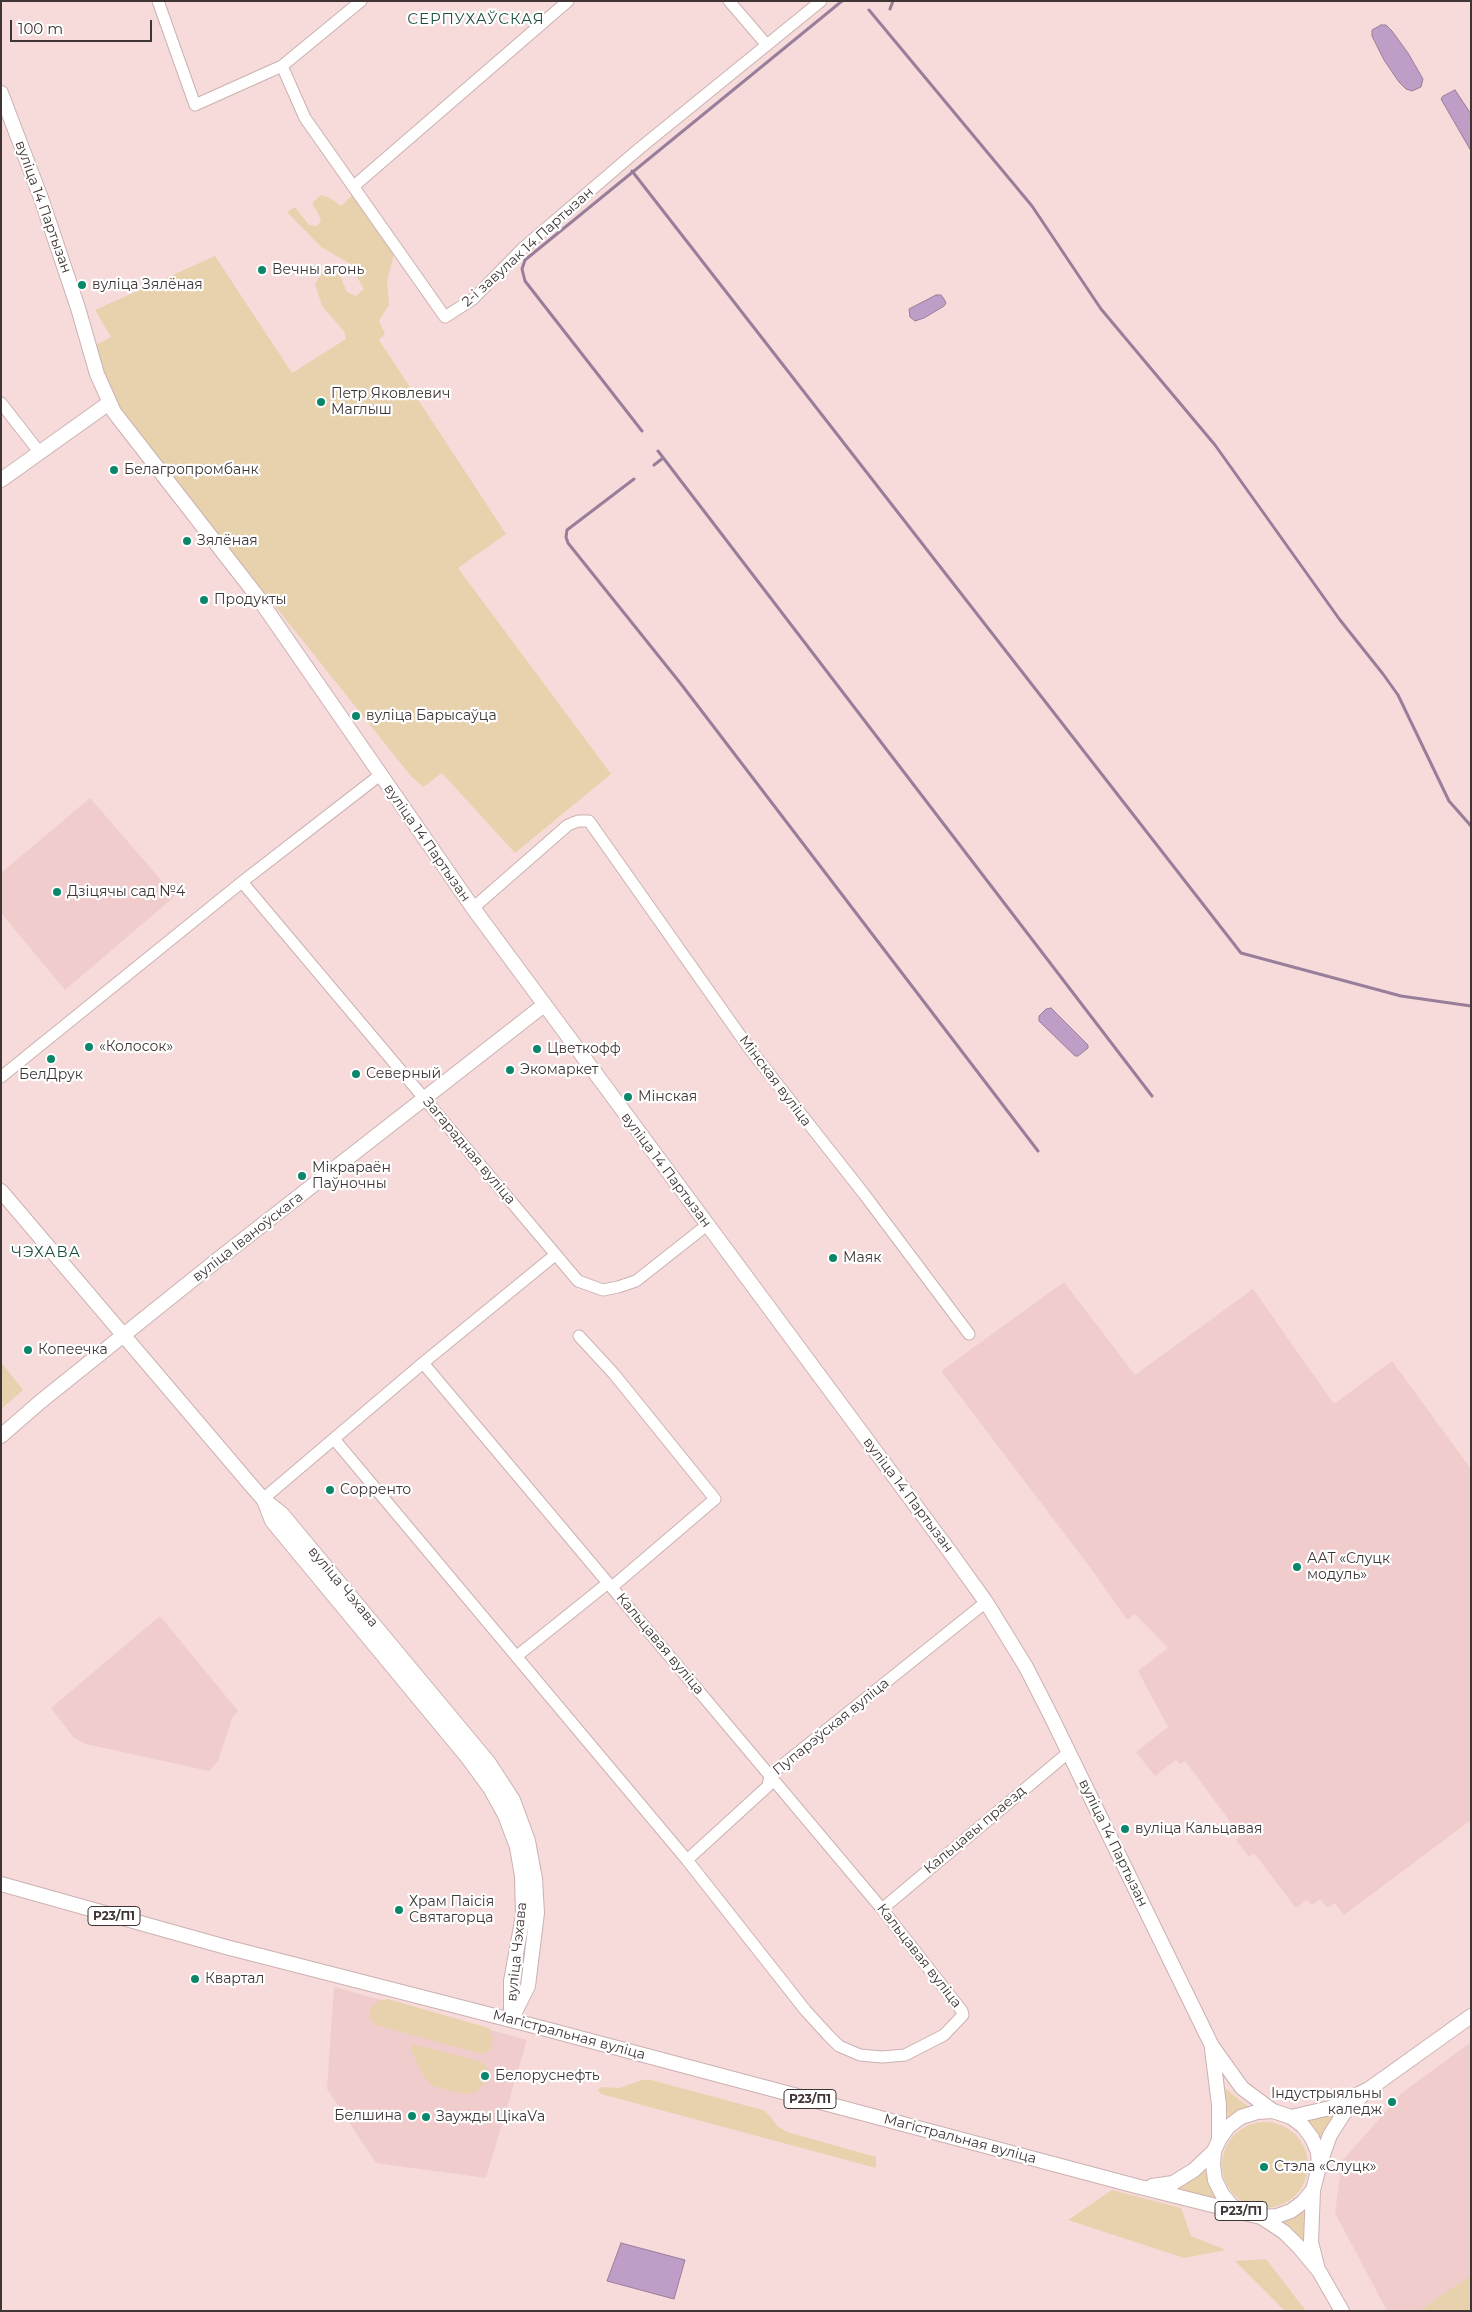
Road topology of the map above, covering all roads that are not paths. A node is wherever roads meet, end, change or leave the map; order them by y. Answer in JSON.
{"nodes":[{"id":1,"x":158,"y":1,"type":"edge"},
{"id":2,"x":361,"y":1,"type":"edge"},
{"id":3,"x":568,"y":1,"type":"edge"},
{"id":4,"x":729,"y":1,"type":"edge"},
{"id":5,"x":821,"y":1,"type":"edge"},
{"id":6,"x":766,"y":44,"type":"junction"},
{"id":7,"x":282,"y":66,"type":"junction"},
{"id":8,"x":1,"y":93,"type":"edge"},
{"id":9,"x":354,"y":186,"type":"junction"},
{"id":10,"x":1,"y":403,"type":"edge"},
{"id":11,"x":108,"y":404,"type":"junction"},
{"id":12,"x":40,"y":453,"type":"junction"},
{"id":13,"x":1,"y":480,"type":"edge"},
{"id":14,"x":380,"y":775,"type":"junction"},
{"id":15,"x":242,"y":882,"type":"junction"},
{"id":16,"x":473,"y":908,"type":"junction"},
{"id":17,"x":544,"y":1005,"type":"junction"},
{"id":18,"x":1,"y":1078,"type":"edge"},
{"id":19,"x":425,"y":1097,"type":"junction"},
{"id":20,"x":1,"y":1191,"type":"edge"},
{"id":21,"x":707,"y":1225,"type":"junction"},
{"id":22,"x":555,"y":1255,"type":"junction"},
{"id":23,"x":969,"y":1334,"type":"dead end"},
{"id":24,"x":124,"y":1336,"type":"junction"},
{"id":25,"x":579,"y":1336,"type":"dead end"},
{"id":26,"x":423,"y":1363,"type":"junction"},
{"id":27,"x":1,"y":1436,"type":"edge"},
{"id":28,"x":334,"y":1439,"type":"junction"},
{"id":29,"x":263,"y":1499,"type":"junction"},
{"id":30,"x":610,"y":1585,"type":"junction"},
{"id":31,"x":986,"y":1602,"type":"junction"},
{"id":32,"x":517,"y":1656,"type":"junction"},
{"id":33,"x":1068,"y":1752,"type":"junction"},
{"id":34,"x":770,"y":1775,"type":"junction"},
{"id":35,"x":687,"y":1860,"type":"junction"},
{"id":36,"x":1,"y":1884,"type":"edge"},
{"id":37,"x":882,"y":1909,"type":"junction"},
{"id":38,"x":1471,"y":2016,"type":"edge"},
{"id":39,"x":511,"y":2020,"type":"junction"},
{"id":40,"x":1212,"y":2046,"type":"junction"},
{"id":41,"x":1369,"y":2089,"type":"junction"},
{"id":42,"x":1273,"y":2111,"type":"junction"},
{"id":43,"x":1291,"y":2117,"type":"junction"},
{"id":44,"x":1217,"y":2145,"type":"junction"},
{"id":45,"x":1319,"y":2167,"type":"junction"},
{"id":46,"x":1136,"y":2186,"type":"junction"},
{"id":47,"x":1313,"y":2190,"type":"junction"},
{"id":48,"x":1244,"y":2213,"type":"junction"},
{"id":49,"x":1261,"y":2217,"type":"junction"},
{"id":50,"x":1319,"y":2271,"type":"junction"},
{"id":51,"x":1342,"y":2311,"type":"edge"}],
"edges":[{"from":1,"to":7,"type":"street"},
{"from":2,"to":7,"type":"street"},
{"from":3,"to":9,"type":"street"},
{"from":4,"to":6,"type":"street"},
{"from":5,"to":6,"type":"street"},
{"from":6,"to":9,"type":"street","name":"2-і завулак 14 Партызан"},
{"from":7,"to":9,"type":"street"},
{"from":8,"to":11,"type":"main road","name":"вуліца 14 Партызан"},
{"from":10,"to":12,"type":"street"},
{"from":11,"to":12,"type":"main road"},
{"from":11,"to":14,"type":"main road","name":"вуліца 14 Партызан"},
{"from":12,"to":13,"type":"main road"},
{"from":14,"to":15,"type":"street"},
{"from":14,"to":16,"type":"main road","name":"вуліца 14 Партызан"},
{"from":15,"to":18,"type":"street"},
{"from":15,"to":19,"type":"street","name":"Загарадная вуліца"},
{"from":16,"to":17,"type":"main road","name":"вуліца 14 Партызан"},
{"from":16,"to":23,"type":"street","name":"Мінская вуліца"},
{"from":17,"to":19,"type":"main road","name":"вуліца Іваноўскага"},
{"from":17,"to":21,"type":"main road","name":"вуліца 14 Партызан"},
{"from":19,"to":22,"type":"street","name":"Загарадная вуліца"},
{"from":19,"to":24,"type":"main road","name":"вуліца Іваноўскага"},
{"from":20,"to":24,"type":"main road","name":"вуліца Чэхава"},
{"from":21,"to":22,"type":"street","name":"Загарадная вуліца"},
{"from":21,"to":31,"type":"main road","name":"вуліца 14 Партызан"},
{"from":22,"to":26,"type":"street"},
{"from":24,"to":27,"type":"main road","name":"вуліца Іваноўскага"},
{"from":24,"to":29,"type":"main road","name":"вуліца Чэхава"},
{"from":25,"to":30,"type":"street"},
{"from":26,"to":28,"type":"street"},
{"from":26,"to":30,"type":"street","name":"Кальцавая вуліца"},
{"from":28,"to":29,"type":"street"},
{"from":28,"to":32,"type":"street","name":"Кальцавая вуліца"},
{"from":29,"to":39,"type":"main road","name":"вуліца Чэхава"},
{"from":30,"to":32,"type":"street"},
{"from":30,"to":34,"type":"street","name":"Кальцавая вуліца"},
{"from":31,"to":33,"type":"main road","name":"вуліца 14 Партызан"},
{"from":31,"to":34,"type":"street","name":"Пупарэўская вуліца"},
{"from":32,"to":35,"type":"street","name":"Кальцавая вуліца"},
{"from":33,"to":37,"type":"street","name":"Кальцавы праезд"},
{"from":33,"to":40,"type":"main road","name":"вуліца 14 Партызан"},
{"from":34,"to":35,"type":"street","name":"Пупарэўская вуліца"},
{"from":34,"to":37,"type":"street","name":"Кальцавая вуліца"},
{"from":35,"to":37,"type":"street","name":"Кальцавая вуліца"},
{"from":36,"to":39,"type":"main road","name":"Магістральная вуліца","number":"Р23/П1"},
{"from":38,"to":41,"type":"main road","number":"Р23/П1"},
{"from":39,"to":46,"type":"main road","name":"Магістральная вуліца","number":"Р23/П1"},
{"from":40,"to":42,"type":"main road","name":"вуліца 14 Партызан"},
{"from":40,"to":44,"type":"main road","name":"вуліца 14 Партызан"},
{"from":41,"to":43,"type":"main road","number":"Р23/П1"},
{"from":41,"to":45,"type":"main road","number":"Р23/П1"},
{"from":42,"to":43,"type":"main road","number":"Р23/П1"},
{"from":42,"to":44,"type":"main road","number":"Р23/П1"},
{"from":43,"to":45,"type":"main road","number":"Р23/П1"},
{"from":44,"to":46,"type":"main road","number":"Р23/П1"},
{"from":44,"to":48,"type":"main road","number":"Р23/П1"},
{"from":45,"to":47,"type":"main road","number":"Р23/П1"},
{"from":46,"to":48,"type":"main road","number":"Р23/П1"},
{"from":47,"to":49,"type":"main road","number":"Р23/П1"},
{"from":47,"to":50,"type":"main road","number":"Р23/П1"},
{"from":48,"to":49,"type":"main road","number":"Р23/П1"},
{"from":49,"to":50,"type":"main road","number":"Р23/П1"},
{"from":50,"to":51,"type":"main road","number":"Р23/П1"}]}
